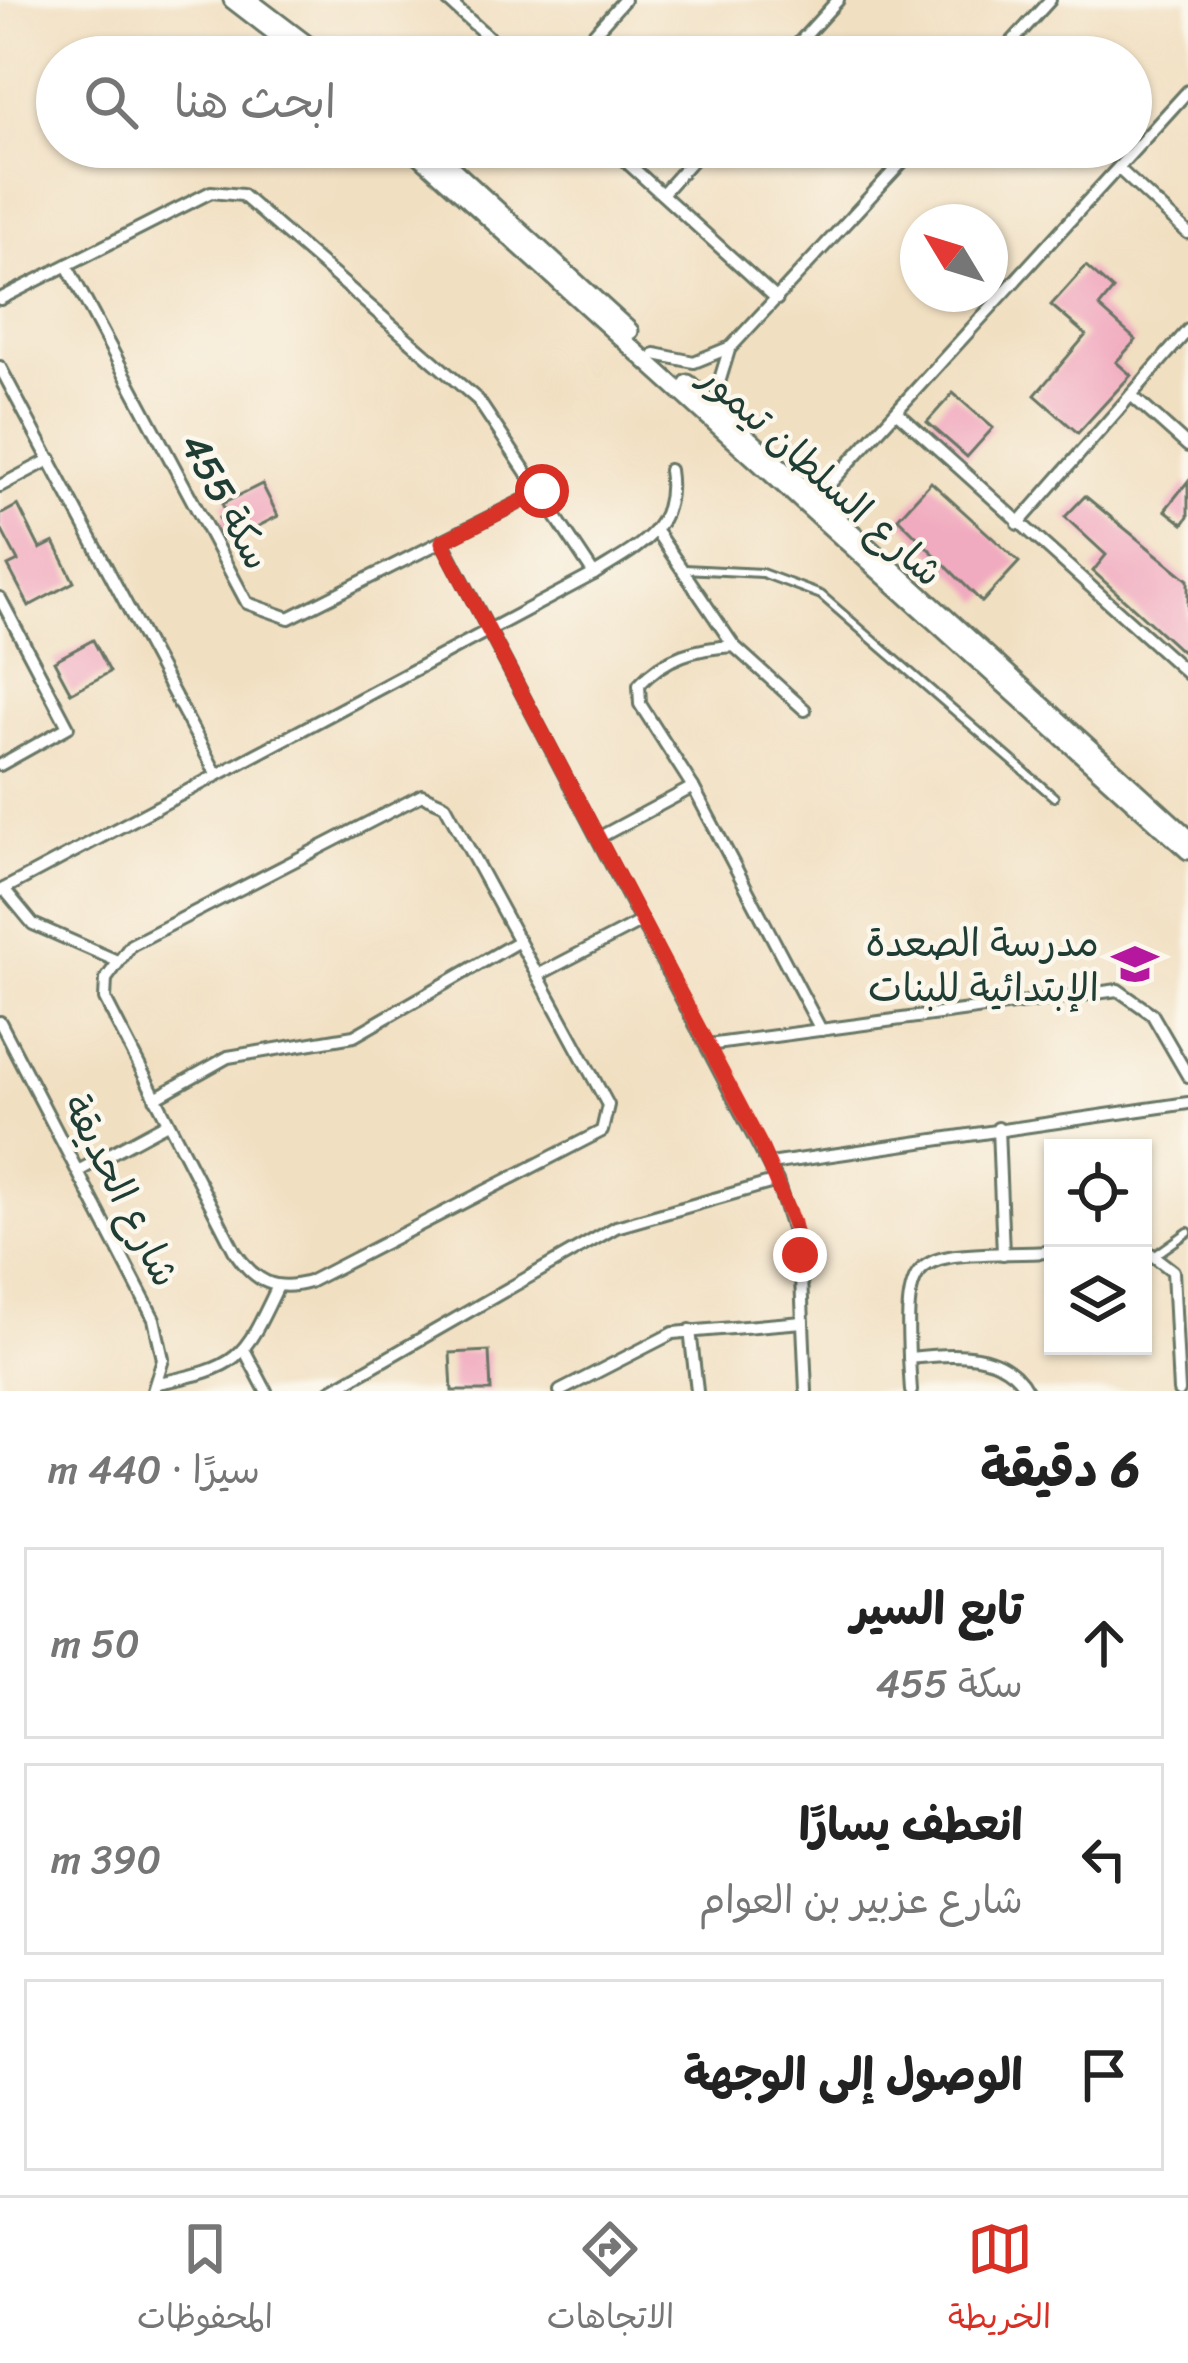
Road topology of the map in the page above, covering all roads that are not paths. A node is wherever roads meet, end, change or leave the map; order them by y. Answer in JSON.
{"nodes":[{"id":1,"x":232,"y":0,"type":"edge"},
{"id":2,"x":249,"y":0,"type":"edge"},
{"id":3,"x":447,"y":0,"type":"edge"},
{"id":4,"x":624,"y":0,"type":"edge"},
{"id":5,"x":838,"y":0,"type":"edge"},
{"id":6,"x":1049,"y":0,"type":"edge"},
{"id":7,"x":279,"y":36,"type":"edge"},
{"id":8,"x":296,"y":36,"type":"edge"},
{"id":9,"x":487,"y":36,"type":"edge"},
{"id":10,"x":592,"y":36,"type":"edge"},
{"id":11,"x":805,"y":36,"type":"edge"},
{"id":12,"x":1017,"y":36,"type":"edge"},
{"id":13,"x":1188,"y":91,"type":"edge"},
{"id":14,"x":1152,"y":131,"type":"edge"},
{"id":15,"x":433,"y":168,"type":"edge"},
{"id":16,"x":452,"y":168,"type":"edge"},
{"id":17,"x":633,"y":168,"type":"edge"},
{"id":18,"x":685,"y":168,"type":"edge"},
{"id":19,"x":897,"y":168,"type":"edge"},
{"id":20,"x":1118,"y":169,"type":"joint"},
{"id":21,"x":662,"y":194,"type":"junction"},
{"id":22,"x":1188,"y":233,"type":"edge"},
{"id":23,"x":67,"y":266,"type":"junction"},
{"id":24,"x":0,"y":299,"type":"edge"},
{"id":25,"x":777,"y":299,"type":"junction"},
{"id":26,"x":1188,"y":330,"type":"edge"},
{"id":27,"x":731,"y":347,"type":"junction"},
{"id":28,"x":655,"y":354,"type":"junction"},
{"id":29,"x":0,"y":367,"type":"edge"},
{"id":30,"x":1131,"y":395,"type":"junction"},
{"id":31,"x":722,"y":412,"type":"junction"},
{"id":32,"x":897,"y":412,"type":"junction"},
{"id":33,"x":1188,"y":446,"type":"edge"},
{"id":34,"x":51,"y":459,"type":"junction"},
{"id":35,"x":669,"y":470,"type":"dead end"},
{"id":36,"x":0,"y":486,"type":"edge"},
{"id":37,"x":542,"y":491,"type":"junction"},
{"id":38,"x":818,"y":498,"type":"junction"},
{"id":39,"x":1018,"y":524,"type":"junction"},
{"id":40,"x":658,"y":534,"type":"junction"},
{"id":41,"x":442,"y":542,"type":"junction"},
{"id":42,"x":680,"y":569,"type":"junction"},
{"id":43,"x":594,"y":574,"type":"junction"},
{"id":44,"x":0,"y":598,"type":"edge"},
{"id":45,"x":488,"y":630,"type":"junction"},
{"id":46,"x":734,"y":646,"type":"junction"},
{"id":47,"x":1188,"y":674,"type":"edge"},
{"id":48,"x":805,"y":710,"type":"dead end"},
{"id":49,"x":0,"y":765,"type":"edge"},
{"id":50,"x":218,"y":775,"type":"junction"},
{"id":51,"x":693,"y":787,"type":"junction"},
{"id":52,"x":1054,"y":797,"type":"dead end"},
{"id":53,"x":1188,"y":837,"type":"edge"},
{"id":54,"x":598,"y":838,"type":"junction"},
{"id":55,"x":1188,"y":851,"type":"edge"},
{"id":56,"x":2,"y":890,"type":"edge"},
{"id":57,"x":640,"y":922,"type":"junction"},
{"id":58,"x":520,"y":941,"type":"junction"},
{"id":59,"x":115,"y":960,"type":"junction"},
{"id":60,"x":538,"y":975,"type":"junction"},
{"id":61,"x":0,"y":1022,"type":"edge"},
{"id":62,"x":821,"y":1030,"type":"junction"},
{"id":63,"x":708,"y":1045,"type":"junction"},
{"id":64,"x":1188,"y":1076,"type":"edge"},
{"id":65,"x":155,"y":1099,"type":"junction"},
{"id":66,"x":1188,"y":1103,"type":"edge"},
{"id":67,"x":167,"y":1124,"type":"junction"},
{"id":68,"x":998,"y":1128,"type":"junction"},
{"id":69,"x":770,"y":1163,"type":"junction"},
{"id":70,"x":80,"y":1170,"type":"junction"},
{"id":71,"x":777,"y":1180,"type":"junction"},
{"id":72,"x":1188,"y":1232,"type":"edge"},
{"id":73,"x":1044,"y":1252,"type":"edge"},
{"id":74,"x":1152,"y":1252,"type":"edge"},
{"id":75,"x":1003,"y":1254,"type":"junction"},
{"id":76,"x":1157,"y":1254,"type":"junction"},
{"id":77,"x":277,"y":1288,"type":"junction"},
{"id":78,"x":803,"y":1322,"type":"junction"},
{"id":79,"x":690,"y":1330,"type":"junction"},
{"id":80,"x":245,"y":1353,"type":"junction"},
{"id":81,"x":909,"y":1358,"type":"junction"},
{"id":82,"x":156,"y":1387,"type":"edge"},
{"id":83,"x":1182,"y":1389,"type":"edge"},
{"id":84,"x":266,"y":1391,"type":"edge"},
{"id":85,"x":330,"y":1391,"type":"edge"},
{"id":86,"x":560,"y":1391,"type":"edge"},
{"id":87,"x":697,"y":1391,"type":"edge"},
{"id":88,"x":806,"y":1391,"type":"edge"},
{"id":89,"x":911,"y":1391,"type":"edge"},
{"id":90,"x":1027,"y":1391,"type":"edge"}],
"edges":[{"from":1,"to":7,"type":"main road"},
{"from":2,"to":8,"type":"main road"},
{"from":3,"to":9,"type":"street"},
{"from":4,"to":10,"type":"street"},
{"from":5,"to":11,"type":"street"},
{"from":6,"to":12,"type":"street"},
{"from":13,"to":14,"type":"street"},
{"from":15,"to":55,"type":"main road","name":"شارع السلطان تيمور"},
{"from":16,"to":28,"type":"main road","name":"شارع السلطان تيمور"},
{"from":17,"to":21,"type":"street"},
{"from":18,"to":21,"type":"street"},
{"from":19,"to":25,"type":"street"},
{"from":20,"to":22,"type":"street"},
{"from":20,"to":32,"type":"street"},
{"from":21,"to":25,"type":"street"},
{"from":23,"to":24,"type":"street"},
{"from":23,"to":37,"type":"street"},
{"from":23,"to":41,"type":"street","name":"سكة 455"},
{"from":25,"to":27,"type":"street"},
{"from":26,"to":30,"type":"street"},
{"from":27,"to":28,"type":"street"},
{"from":27,"to":31,"type":"street"},
{"from":28,"to":31,"type":"main road","name":"شارع السلطان تيمور"},
{"from":29,"to":34,"type":"street"},
{"from":30,"to":33,"type":"street"},
{"from":30,"to":39,"type":"street"},
{"from":31,"to":38,"type":"main road","name":"شارع السلطان تيمور"},
{"from":32,"to":38,"type":"street"},
{"from":32,"to":39,"type":"street"},
{"from":34,"to":36,"type":"street"},
{"from":34,"to":50,"type":"street"},
{"from":35,"to":40,"type":"street"},
{"from":37,"to":41,"type":"street","name":"سكة 455"},
{"from":37,"to":43,"type":"street"},
{"from":38,"to":53,"type":"main road","name":"شارع السلطان تيمور"},
{"from":39,"to":47,"type":"street"},
{"from":40,"to":42,"type":"street"},
{"from":40,"to":43,"type":"street"},
{"from":41,"to":45,"type":"street"},
{"from":42,"to":46,"type":"street"},
{"from":42,"to":52,"type":"lane"},
{"from":43,"to":45,"type":"street"},
{"from":44,"to":49,"type":"street"},
{"from":45,"to":50,"type":"street"},
{"from":45,"to":54,"type":"street"},
{"from":46,"to":48,"type":"street"},
{"from":46,"to":51,"type":"street"},
{"from":50,"to":56,"type":"street"},
{"from":51,"to":54,"type":"street"},
{"from":51,"to":62,"type":"street"},
{"from":54,"to":57,"type":"street"},
{"from":56,"to":59,"type":"street"},
{"from":57,"to":60,"type":"street"},
{"from":57,"to":63,"type":"street"},
{"from":58,"to":59,"type":"street"},
{"from":58,"to":60,"type":"street"},
{"from":58,"to":65,"type":"street"},
{"from":59,"to":65,"type":"street"},
{"from":60,"to":77,"type":"street"},
{"from":61,"to":70,"type":"street","name":"شارع الحديقة"},
{"from":62,"to":63,"type":"street"},
{"from":62,"to":64,"type":"street"},
{"from":63,"to":69,"type":"street"},
{"from":65,"to":67,"type":"street"},
{"from":66,"to":68,"type":"street"},
{"from":67,"to":70,"type":"street"},
{"from":67,"to":77,"type":"street"},
{"from":68,"to":69,"type":"street"},
{"from":68,"to":75,"type":"street"},
{"from":69,"to":71,"type":"street"},
{"from":70,"to":82,"type":"street","name":"شارع الحديقة"},
{"from":71,"to":78,"type":"street"},
{"from":71,"to":85,"type":"street"},
{"from":72,"to":76,"type":"lane"},
{"from":73,"to":75,"type":"street"},
{"from":74,"to":76,"type":"street"},
{"from":75,"to":81,"type":"street"},
{"from":76,"to":83,"type":"street"},
{"from":77,"to":80,"type":"street"},
{"from":78,"to":79,"type":"street"},
{"from":78,"to":88,"type":"street"},
{"from":79,"to":86,"type":"street"},
{"from":79,"to":87,"type":"street"},
{"from":80,"to":82,"type":"street"},
{"from":80,"to":84,"type":"street"},
{"from":81,"to":89,"type":"street"},
{"from":81,"to":90,"type":"street"}]}
